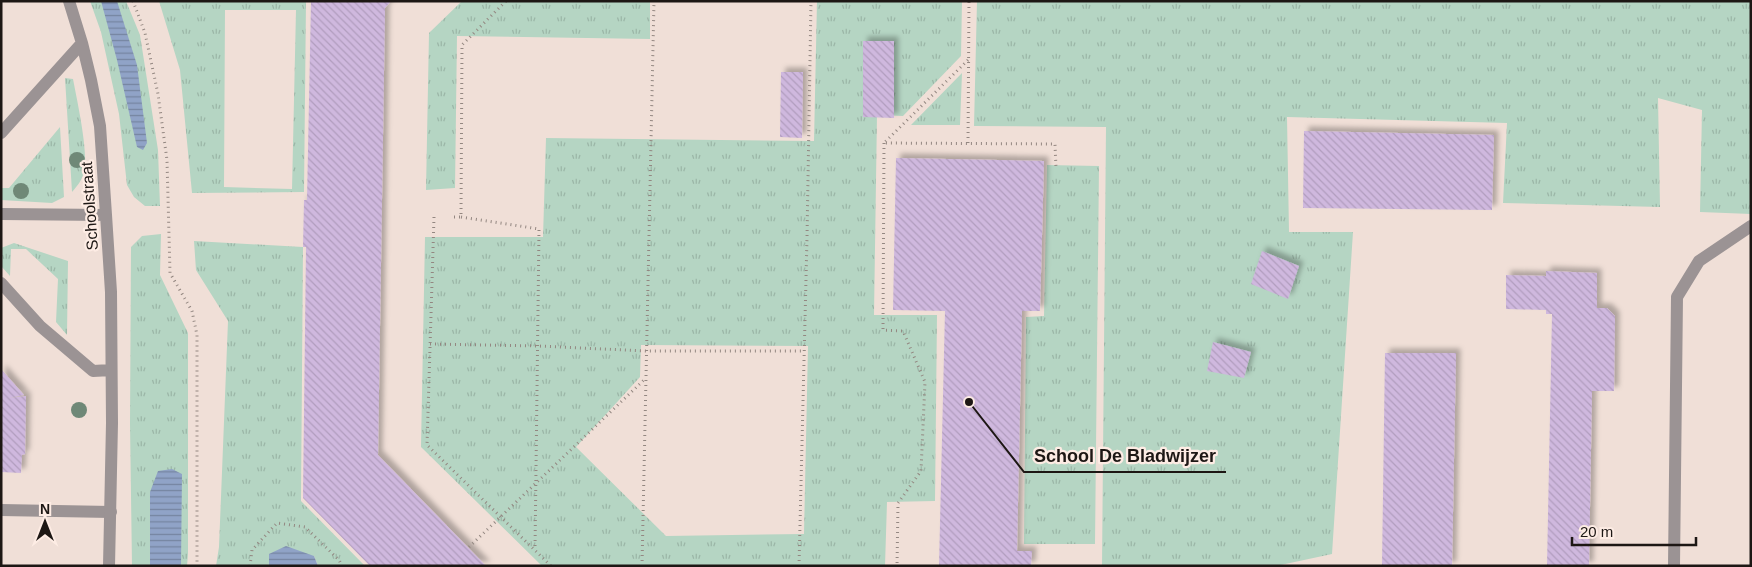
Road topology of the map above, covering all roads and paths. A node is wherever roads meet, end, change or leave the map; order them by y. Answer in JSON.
{"nodes":[{"id":1,"x":69,"y":1,"type":"edge"},
{"id":2,"x":133,"y":1,"type":"edge"},
{"id":3,"x":506,"y":1,"type":"edge"},
{"id":4,"x":654,"y":1,"type":"edge"},
{"id":5,"x":811,"y":1,"type":"edge"},
{"id":6,"x":969,"y":1,"type":"edge"},
{"id":7,"x":82,"y":42,"type":"junction"},
{"id":8,"x":968,"y":60,"type":"junction"},
{"id":9,"x":1,"y":134,"type":"edge"},
{"id":10,"x":884,"y":143,"type":"junction"},
{"id":11,"x":968,"y":143,"type":"junction"},
{"id":12,"x":1056,"y":168,"type":"dead end"},
{"id":13,"x":1,"y":214,"type":"edge"},
{"id":14,"x":106,"y":215,"type":"junction"},
{"id":15,"x":434,"y":217,"type":"dead end"},
{"id":16,"x":454,"y":217,"type":"dead end"},
{"id":17,"x":461,"y":217,"type":"junction"},
{"id":18,"x":1751,"y":226,"type":"edge"},
{"id":19,"x":1,"y":283,"type":"edge"},
{"id":20,"x":430,"y":344,"type":"junction"},
{"id":21,"x":538,"y":346,"type":"junction"},
{"id":22,"x":646,"y":351,"type":"junction"},
{"id":23,"x":803,"y":351,"type":"junction"},
{"id":24,"x":111,"y":370,"type":"junction"},
{"id":25,"x":645,"y":379,"type":"junction"},
{"id":26,"x":536,"y":483,"type":"junction"},
{"id":27,"x":1,"y":510,"type":"edge"},
{"id":28,"x":111,"y":512,"type":"junction"},
{"id":29,"x":501,"y":516,"type":"junction"},
{"id":30,"x":469,"y":547,"type":"dead end"},
{"id":31,"x":535,"y":550,"type":"junction"},
{"id":32,"x":109,"y":566,"type":"edge"},
{"id":33,"x":197,"y":566,"type":"edge"},
{"id":34,"x":250,"y":566,"type":"edge"},
{"id":35,"x":342,"y":566,"type":"edge"},
{"id":36,"x":551,"y":566,"type":"edge"},
{"id":37,"x":642,"y":566,"type":"edge"},
{"id":38,"x":799,"y":566,"type":"edge"},
{"id":39,"x":897,"y":566,"type":"edge"},
{"id":40,"x":1674,"y":566,"type":"edge"}],
"edges":[{"from":1,"to":7,"type":"street","name":"Schoolstraat"},
{"from":2,"to":33,"type":"path"},
{"from":3,"to":17,"type":"path"},
{"from":4,"to":22,"type":"path"},
{"from":5,"to":23,"type":"path"},
{"from":6,"to":8,"type":"path"},
{"from":7,"to":9,"type":"street"},
{"from":7,"to":14,"type":"street","name":"Schoolstraat"},
{"from":8,"to":10,"type":"path"},
{"from":8,"to":11,"type":"path"},
{"from":10,"to":11,"type":"path"},
{"from":10,"to":39,"type":"path"},
{"from":11,"to":12,"type":"path"},
{"from":13,"to":14,"type":"street"},
{"from":14,"to":24,"type":"street","name":"Schoolstraat"},
{"from":15,"to":20,"type":"path"},
{"from":16,"to":17,"type":"path"},
{"from":17,"to":21,"type":"path"},
{"from":18,"to":40,"type":"street"},
{"from":19,"to":24,"type":"street"},
{"from":20,"to":21,"type":"path"},
{"from":20,"to":29,"type":"path"},
{"from":21,"to":22,"type":"path"},
{"from":21,"to":26,"type":"path"},
{"from":22,"to":23,"type":"path"},
{"from":22,"to":25,"type":"path"},
{"from":23,"to":38,"type":"path"},
{"from":24,"to":28,"type":"street","name":"Schoolstraat"},
{"from":25,"to":26,"type":"path"},
{"from":25,"to":37,"type":"path"},
{"from":26,"to":29,"type":"path"},
{"from":26,"to":31,"type":"path"},
{"from":27,"to":28,"type":"street"},
{"from":28,"to":32,"type":"street","name":"Schoolstraat"},
{"from":29,"to":30,"type":"path"},
{"from":29,"to":31,"type":"path"},
{"from":31,"to":36,"type":"path"},
{"from":34,"to":35,"type":"path"}]}
